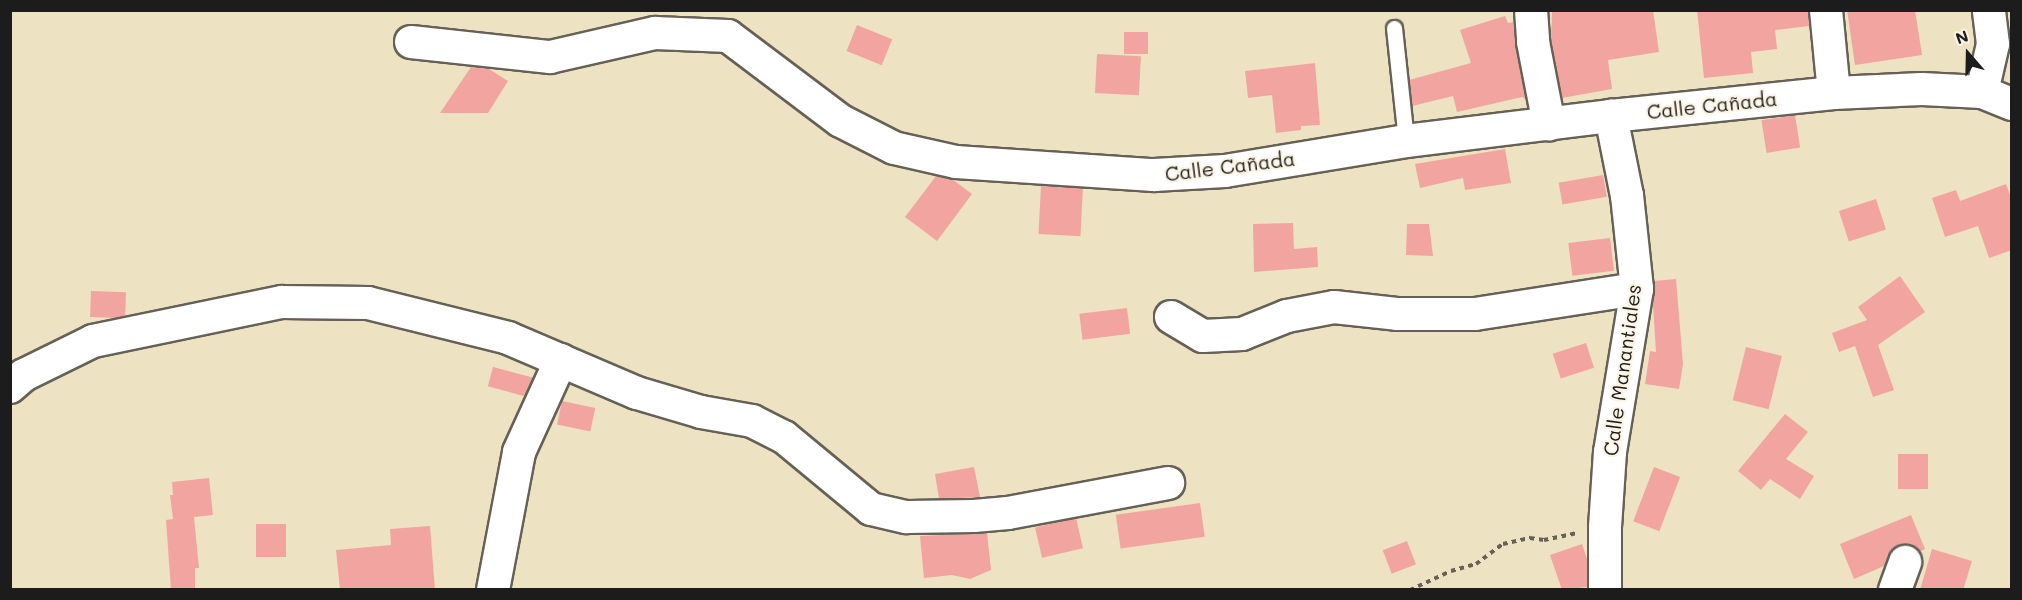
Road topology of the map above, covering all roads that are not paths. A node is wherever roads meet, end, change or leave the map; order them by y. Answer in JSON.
{"nodes":[{"id":1,"x":1531,"y":10,"type":"edge"},
{"id":2,"x":1826,"y":10,"type":"edge"},
{"id":3,"x":1989,"y":10,"type":"edge"},
{"id":4,"x":1394,"y":28,"type":"dead end"},
{"id":5,"x":411,"y":42,"type":"dead end"},
{"id":6,"x":1982,"y":92,"type":"junction"},
{"id":7,"x":1834,"y":93,"type":"junction"},
{"id":8,"x":2012,"y":104,"type":"edge"},
{"id":9,"x":1611,"y":116,"type":"junction"},
{"id":10,"x":1550,"y":124,"type":"junction"},
{"id":11,"x":1406,"y":141,"type":"junction"},
{"id":12,"x":1637,"y":289,"type":"junction"},
{"id":13,"x":1171,"y":317,"type":"dead end"},
{"id":14,"x":561,"y":360,"type":"junction"},
{"id":15,"x":10,"y":387,"type":"edge"},
{"id":16,"x":1168,"y":483,"type":"dead end"},
{"id":17,"x":493,"y":590,"type":"edge"},
{"id":18,"x":1605,"y":590,"type":"edge"}],
"edges":[{"from":1,"to":10,"type":"street"},
{"from":2,"to":7,"type":"street"},
{"from":3,"to":6,"type":"street"},
{"from":4,"to":11,"type":"lane"},
{"from":5,"to":11,"type":"street","name":"Calle Cañada"},
{"from":6,"to":7,"type":"street","name":"Calle Cañada"},
{"from":6,"to":8,"type":"street","name":"Calle Cañada"},
{"from":7,"to":9,"type":"street","name":"Calle Cañada"},
{"from":9,"to":10,"type":"street","name":"Calle Cañada"},
{"from":9,"to":12,"type":"street","name":"Calle Manantiales"},
{"from":10,"to":11,"type":"street","name":"Calle Cañada"},
{"from":12,"to":13,"type":"street"},
{"from":12,"to":18,"type":"street","name":"Calle Manantiales"},
{"from":14,"to":15,"type":"street"},
{"from":14,"to":16,"type":"street"},
{"from":14,"to":17,"type":"street"}]}
